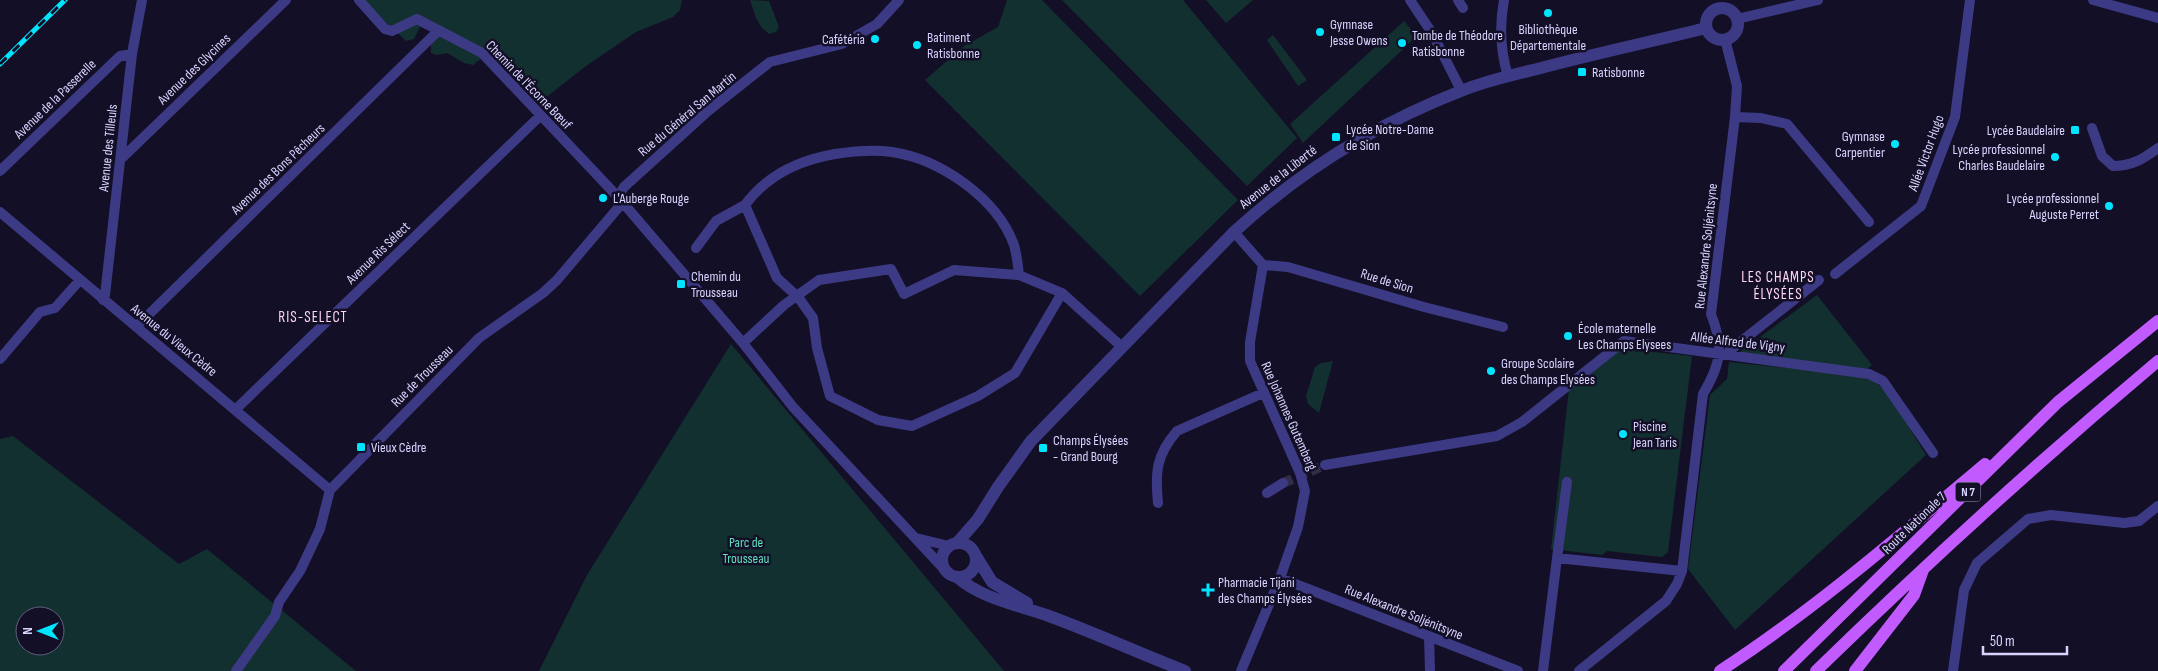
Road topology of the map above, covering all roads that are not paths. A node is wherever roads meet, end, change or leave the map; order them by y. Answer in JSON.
{"nodes":[{"id":1,"x":142,"y":0,"type":"edge"},
{"id":2,"x":286,"y":0,"type":"edge"},
{"id":3,"x":359,"y":0,"type":"edge"},
{"id":4,"x":899,"y":0,"type":"edge"},
{"id":5,"x":1504,"y":0,"type":"edge"},
{"id":6,"x":1818,"y":0,"type":"edge"},
{"id":7,"x":1970,"y":0,"type":"edge"},
{"id":8,"x":2093,"y":0,"type":"edge"},
{"id":9,"x":1412,"y":1,"type":"edge"},
{"id":10,"x":1717,"y":4,"type":"edge"},
{"id":11,"x":2158,"y":18,"type":"edge"},
{"id":12,"x":1737,"y":19,"type":"junction"},
{"id":13,"x":1706,"y":28,"type":"junction"},
{"id":14,"x":439,"y":30,"type":"junction"},
{"id":15,"x":1725,"y":39,"type":"junction"},
{"id":16,"x":132,"y":54,"type":"junction"},
{"id":17,"x":1508,"y":76,"type":"junction"},
{"id":18,"x":1462,"y":90,"type":"junction"},
{"id":19,"x":540,"y":116,"type":"junction"},
{"id":20,"x":1736,"y":117,"type":"junction"},
{"id":21,"x":2092,"y":128,"type":"dead end"},
{"id":22,"x":2158,"y":148,"type":"edge"},
{"id":23,"x":121,"y":159,"type":"junction"},
{"id":24,"x":0,"y":171,"type":"edge"},
{"id":25,"x":618,"y":197,"type":"junction"},
{"id":26,"x":745,"y":205,"type":"junction"},
{"id":27,"x":0,"y":212,"type":"edge"},
{"id":28,"x":1869,"y":222,"type":"dead end"},
{"id":29,"x":1234,"y":232,"type":"junction"},
{"id":30,"x":696,"y":248,"type":"dead end"},
{"id":31,"x":1263,"y":265,"type":"junction"},
{"id":32,"x":1835,"y":274,"type":"dead end"},
{"id":33,"x":1019,"y":275,"type":"junction"},
{"id":34,"x":80,"y":280,"type":"junction"},
{"id":35,"x":1819,"y":280,"type":"dead end"},
{"id":36,"x":1062,"y":293,"type":"junction"},
{"id":37,"x":798,"y":296,"type":"junction"},
{"id":38,"x":103,"y":300,"type":"junction"},
{"id":39,"x":2158,"y":320,"type":"edge"},
{"id":40,"x":136,"y":327,"type":"junction"},
{"id":41,"x":1502,"y":327,"type":"dead end"},
{"id":42,"x":743,"y":343,"type":"junction"},
{"id":43,"x":1122,"y":347,"type":"junction"},
{"id":44,"x":1725,"y":352,"type":"junction"},
{"id":45,"x":0,"y":360,"type":"edge"},
{"id":46,"x":2158,"y":361,"type":"edge"},
{"id":47,"x":1264,"y":393,"type":"junction"},
{"id":48,"x":2058,"y":402,"type":"junction"},
{"id":49,"x":236,"y":409,"type":"junction"},
{"id":50,"x":1933,"y":453,"type":"dead end"},
{"id":51,"x":1325,"y":465,"type":"tunnel mouth"},
{"id":52,"x":1566,"y":482,"type":"dead end"},
{"id":53,"x":1283,"y":483,"type":"tunnel mouth"},
{"id":54,"x":330,"y":490,"type":"junction"},
{"id":55,"x":1267,"y":493,"type":"dead end"},
{"id":56,"x":1158,"y":503,"type":"dead end"},
{"id":57,"x":2158,"y":506,"type":"edge"},
{"id":58,"x":978,"y":519,"type":"junction"},
{"id":59,"x":916,"y":538,"type":"junction"},
{"id":60,"x":953,"y":545,"type":"junction"},
{"id":61,"x":975,"y":554,"type":"junction"},
{"id":62,"x":1557,"y":558,"type":"junction"},
{"id":63,"x":1924,"y":568,"type":"junction"},
{"id":64,"x":945,"y":570,"type":"junction"},
{"id":65,"x":1682,"y":571,"type":"junction"},
{"id":66,"x":957,"y":577,"type":"junction"},
{"id":67,"x":1280,"y":578,"type":"junction"},
{"id":68,"x":1049,"y":616,"type":"junction"},
{"id":69,"x":1429,"y":636,"type":"junction"},
{"id":70,"x":236,"y":671,"type":"edge"},
{"id":71,"x":1185,"y":671,"type":"edge"},
{"id":72,"x":1242,"y":671,"type":"edge"},
{"id":73,"x":1430,"y":671,"type":"edge"},
{"id":74,"x":1518,"y":671,"type":"edge"},
{"id":75,"x":1543,"y":671,"type":"edge"},
{"id":76,"x":1579,"y":671,"type":"edge"},
{"id":77,"x":1720,"y":671,"type":"edge"},
{"id":78,"x":1784,"y":671,"type":"edge"},
{"id":79,"x":1816,"y":671,"type":"edge"},
{"id":80,"x":1855,"y":671,"type":"edge"},
{"id":81,"x":1952,"y":671,"type":"edge"}],
"edges":[{"from":1,"to":16,"type":"street","name":"Avenue des Tilleuls"},
{"from":2,"to":23,"type":"street","name":"Avenue des Glycines"},
{"from":3,"to":14,"type":"street","name":"Chemin de l'Écorne Bœuf"},
{"from":4,"to":25,"type":"street","name":"Rue du Général San Martin"},
{"from":5,"to":17,"type":"street"},
{"from":6,"to":12,"type":"street"},
{"from":7,"to":32,"type":"street","name":"Allée Victor Hugo"},
{"from":8,"to":11,"type":"street"},
{"from":9,"to":18,"type":"street"},
{"from":10,"to":12,"type":"street"},
{"from":10,"to":13,"type":"street"},
{"from":12,"to":15,"type":"street"},
{"from":13,"to":15,"type":"street"},
{"from":13,"to":17,"type":"street","name":"Avenue de la Liberté"},
{"from":14,"to":19,"type":"street","name":"Chemin de l'Écorne Bœuf"},
{"from":14,"to":40,"type":"street","name":"Avenue des Bons Pêcheurs"},
{"from":15,"to":20,"type":"street","name":"Rue Alexandre Soljénitsyne"},
{"from":16,"to":23,"type":"street","name":"Avenue des Tilleuls"},
{"from":16,"to":24,"type":"street","name":"Avenue de la Passerelle"},
{"from":17,"to":18,"type":"street","name":"Avenue de la Liberté"},
{"from":18,"to":29,"type":"street","name":"Avenue de la Liberté"},
{"from":19,"to":25,"type":"street","name":"Chemin de l'Écorne Bœuf"},
{"from":19,"to":49,"type":"street","name":"Avenue Ris Sélect"},
{"from":20,"to":28,"type":"street"},
{"from":20,"to":44,"type":"street","name":"Rue Alexandre Soljénitsyne"},
{"from":21,"to":22,"type":"street"},
{"from":23,"to":38,"type":"street","name":"Avenue des Tilleuls"},
{"from":25,"to":42,"type":"street","name":"Chemin de l'Écorne Bœuf"},
{"from":25,"to":54,"type":"street","name":"Rue de Trousseau"},
{"from":26,"to":30,"type":"street"},
{"from":26,"to":33,"type":"street"},
{"from":26,"to":37,"type":"street"},
{"from":27,"to":34,"type":"street","name":"Avenue du Vieux Cèdre"},
{"from":29,"to":31,"type":"street"},
{"from":29,"to":43,"type":"street","name":"Avenue de la Liberté"},
{"from":31,"to":41,"type":"street","name":"Rue de Sion"},
{"from":31,"to":47,"type":"street","name":"Rue Johannes Gutemberg"},
{"from":33,"to":36,"type":"street"},
{"from":33,"to":37,"type":"street"},
{"from":34,"to":38,"type":"street","name":"Avenue du Vieux Cèdre"},
{"from":34,"to":45,"type":"street"},
{"from":35,"to":44,"type":"street"},
{"from":36,"to":37,"type":"street"},
{"from":36,"to":43,"type":"street"},
{"from":37,"to":42,"type":"street"},
{"from":38,"to":40,"type":"street","name":"Avenue du Vieux Cèdre"},
{"from":39,"to":48,"type":"main road","name":"Route Nationale 7","number":"N 7"},
{"from":40,"to":49,"type":"street","name":"Avenue du Vieux Cèdre"},
{"from":42,"to":59,"type":"street","name":"Chemin de l'Écorne Bœuf"},
{"from":43,"to":58,"type":"street","name":"Avenue de la Liberté"},
{"from":44,"to":50,"type":"street","name":"Allée Alfred de Vigny"},
{"from":44,"to":51,"type":"street","name":"Allée Alfred de Vigny"},
{"from":44,"to":65,"type":"street","name":"Rue Alexandre Soljénitsyne"},
{"from":46,"to":63,"type":"main road","number":"N 7"},
{"from":47,"to":56,"type":"street"},
{"from":47,"to":67,"type":"street","name":"Rue Johannes Gutemberg"},
{"from":48,"to":77,"type":"main road"},
{"from":48,"to":78,"type":"main road","name":"Route Nationale 7","number":"N 7"},
{"from":49,"to":54,"type":"street","name":"Avenue du Vieux Cèdre"},
{"from":52,"to":62,"type":"street"},
{"from":53,"to":55,"type":"street"},
{"from":54,"to":70,"type":"street","name":"Rue de Trousseau"},
{"from":57,"to":81,"type":"street"},
{"from":58,"to":60,"type":"street","name":"Avenue de la Liberté"},
{"from":58,"to":61,"type":"street","name":"Avenue de la Liberté"},
{"from":59,"to":60,"type":"street"},
{"from":59,"to":64,"type":"street","name":"Chemin de l'Écorne Bœuf"},
{"from":60,"to":61,"type":"street"},
{"from":60,"to":64,"type":"street"},
{"from":61,"to":66,"type":"street"},
{"from":61,"to":68,"type":"street"},
{"from":62,"to":65,"type":"street"},
{"from":62,"to":75,"type":"street"},
{"from":63,"to":79,"type":"main road","number":"N 7"},
{"from":63,"to":80,"type":"main road"},
{"from":64,"to":66,"type":"street"},
{"from":65,"to":76,"type":"street","name":"Rue Alexandre Soljénitsyne"},
{"from":66,"to":68,"type":"street"},
{"from":67,"to":69,"type":"street","name":"Rue Alexandre Soljénitsyne"},
{"from":67,"to":72,"type":"street","name":"Rue Johannes Gutemberg"},
{"from":68,"to":71,"type":"street"},
{"from":69,"to":73,"type":"street"},
{"from":69,"to":74,"type":"street","name":"Rue Alexandre Soljénitsyne"}]}
